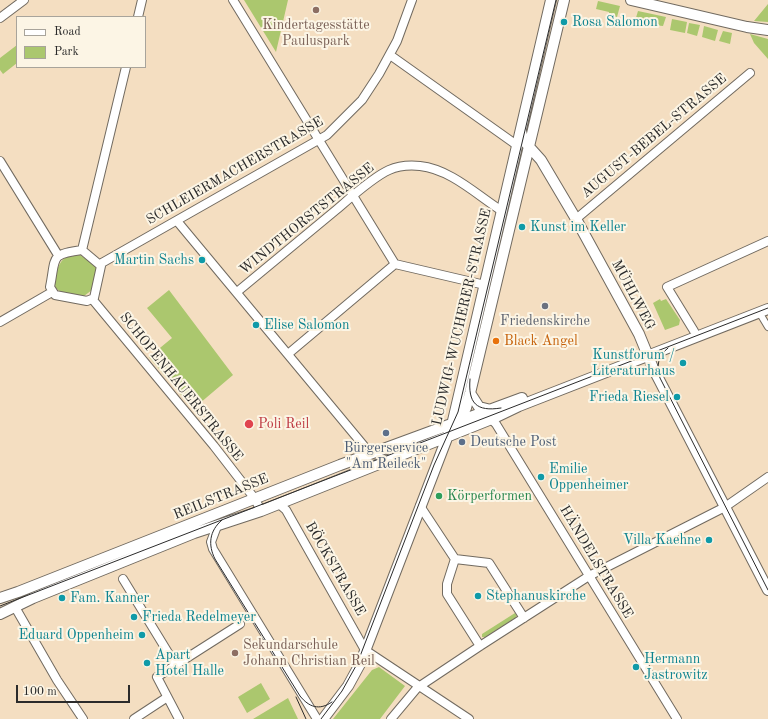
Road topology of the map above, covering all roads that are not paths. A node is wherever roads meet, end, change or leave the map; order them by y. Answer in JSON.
{"nodes":[{"id":1,"x":24,"y":0,"type":"edge"},
{"id":2,"x":142,"y":0,"type":"edge"},
{"id":3,"x":233,"y":0,"type":"edge"},
{"id":4,"x":412,"y":0,"type":"edge"},
{"id":5,"x":551,"y":0,"type":"edge"},
{"id":6,"x":564,"y":0,"type":"edge"},
{"id":7,"x":631,"y":0,"type":"edge"},
{"id":8,"x":138,"y":16,"type":"edge"},
{"id":9,"x":0,"y":18,"type":"edge"},
{"id":10,"x":768,"y":30,"type":"edge"},
{"id":11,"x":390,"y":55,"type":"junction"},
{"id":12,"x":126,"y":68,"type":"edge"},
{"id":13,"x":750,"y":73,"type":"dead end"},
{"id":14,"x":320,"y":140,"type":"junction"},
{"id":15,"x":523,"y":147,"type":"junction"},
{"id":16,"x":0,"y":161,"type":"edge"},
{"id":17,"x":354,"y":195,"type":"junction"},
{"id":18,"x":502,"y":211,"type":"junction"},
{"id":19,"x":576,"y":219,"type":"junction"},
{"id":20,"x":177,"y":221,"type":"junction"},
{"id":21,"x":768,"y":241,"type":"edge"},
{"id":22,"x":82,"y":250,"type":"junction"},
{"id":23,"x":58,"y":255,"type":"junction"},
{"id":24,"x":100,"y":264,"type":"junction"},
{"id":25,"x":395,"y":264,"type":"junction"},
{"id":26,"x":485,"y":285,"type":"junction"},
{"id":27,"x":52,"y":292,"type":"junction"},
{"id":28,"x":237,"y":292,"type":"junction"},
{"id":29,"x":93,"y":300,"type":"junction"},
{"id":30,"x":768,"y":302,"type":"edge"},
{"id":31,"x":764,"y":310,"type":"edge"},
{"id":32,"x":0,"y":322,"type":"edge"},
{"id":33,"x":768,"y":327,"type":"edge"},
{"id":34,"x":694,"y":331,"type":"junction"},
{"id":35,"x":646,"y":353,"type":"junction"},
{"id":36,"x":288,"y":354,"type":"junction"},
{"id":37,"x":470,"y":393,"type":"junction"},
{"id":38,"x":491,"y":414,"type":"junction"},
{"id":39,"x":456,"y":423,"type":"junction"},
{"id":40,"x":449,"y":436,"type":"junction"},
{"id":41,"x":364,"y":446,"type":"dead end"},
{"id":42,"x":768,"y":477,"type":"edge"},
{"id":43,"x":255,"y":498,"type":"junction"},
{"id":44,"x":279,"y":504,"type":"junction"},
{"id":45,"x":420,"y":506,"type":"junction"},
{"id":46,"x":725,"y":507,"type":"junction"},
{"id":47,"x":261,"y":511,"type":"junction"},
{"id":48,"x":217,"y":526,"type":"junction"},
{"id":49,"x":455,"y":559,"type":"junction"},
{"id":50,"x":589,"y":576,"type":"junction"},
{"id":51,"x":123,"y":579,"type":"dead end"},
{"id":52,"x":768,"y":590,"type":"edge"},
{"id":53,"x":1,"y":595,"type":"edge"},
{"id":54,"x":15,"y":607,"type":"junction"},
{"id":55,"x":0,"y":614,"type":"edge"},
{"id":56,"x":524,"y":618,"type":"junction"},
{"id":57,"x":240,"y":624,"type":"dead end"},
{"id":58,"x":480,"y":646,"type":"junction"},
{"id":59,"x":366,"y":650,"type":"junction"},
{"id":60,"x":175,"y":664,"type":"junction"},
{"id":61,"x":420,"y":686,"type":"junction"},
{"id":62,"x":166,"y":698,"type":"junction"},
{"id":63,"x":83,"y":719,"type":"edge"},
{"id":64,"x":134,"y":719,"type":"edge"},
{"id":65,"x":179,"y":719,"type":"edge"},
{"id":66,"x":317,"y":719,"type":"edge"},
{"id":67,"x":323,"y":719,"type":"edge"},
{"id":68,"x":391,"y":719,"type":"edge"},
{"id":69,"x":469,"y":719,"type":"edge"},
{"id":70,"x":677,"y":719,"type":"edge"}],
"edges":[{"from":1,"to":9,"type":"street"},
{"from":2,"to":8,"type":"street"},
{"from":3,"to":14,"type":"street"},
{"from":4,"to":11,"type":"street","name":"SCHLEIERMACHERSTRASSE"},
{"from":5,"to":15,"type":"street"},
{"from":6,"to":15,"type":"street","name":"LUDWIG-WUCHERER-STRASSE"},
{"from":7,"to":10,"type":"street"},
{"from":11,"to":14,"type":"street","name":"SCHLEIERMACHERSTRASSE"},
{"from":11,"to":15,"type":"street"},
{"from":12,"to":22,"type":"street"},
{"from":13,"to":19,"type":"street","name":"AUGUST-BEBEL-STRASSE"},
{"from":14,"to":17,"type":"street"},
{"from":14,"to":20,"type":"street","name":"SCHLEIERMACHERSTRASSE"},
{"from":15,"to":18,"type":"street","name":"LUDWIG-WUCHERER-STRASSE"},
{"from":15,"to":19,"type":"street","name":"MÜHLWEG"},
{"from":15,"to":37,"type":"street","name":"LUDWIG-WUCHERER-STRASSE"},
{"from":16,"to":23,"type":"street"},
{"from":17,"to":18,"type":"street","name":"WINDTHORSTSTRASSE"},
{"from":17,"to":25,"type":"street"},
{"from":17,"to":28,"type":"street","name":"WINDTHORSTSTRASSE"},
{"from":18,"to":26,"type":"street","name":"LUDWIG-WUCHERER-STRASSE"},
{"from":19,"to":35,"type":"street","name":"MÜHLWEG"},
{"from":20,"to":24,"type":"street","name":"SCHLEIERMACHERSTRASSE"},
{"from":20,"to":28,"type":"street"},
{"from":21,"to":34,"type":"street"},
{"from":22,"to":23,"type":"street"},
{"from":22,"to":24,"type":"street"},
{"from":23,"to":27,"type":"street"},
{"from":24,"to":29,"type":"street"},
{"from":25,"to":26,"type":"street"},
{"from":25,"to":36,"type":"street"},
{"from":26,"to":39,"type":"street","name":"LUDWIG-WUCHERER-STRASSE"},
{"from":27,"to":29,"type":"street"},
{"from":27,"to":32,"type":"street"},
{"from":28,"to":36,"type":"street"},
{"from":29,"to":43,"type":"street","name":"SCHOPENHAUERSTRASSE"},
{"from":30,"to":34,"type":"street"},
{"from":31,"to":33,"type":"street"},
{"from":31,"to":35,"type":"street"},
{"from":34,"to":35,"type":"street"},
{"from":35,"to":38,"type":"street"},
{"from":35,"to":46,"type":"street","name":"MÜHLWEG"},
{"from":36,"to":41,"type":"street"},
{"from":37,"to":38,"type":"street"},
{"from":37,"to":39,"type":"street","name":"LUDWIG-WUCHERER-STRASSE"},
{"from":38,"to":39,"type":"street","name":"REILSTRASSE"},
{"from":38,"to":40,"type":"street","name":"REILSTRASSE"},
{"from":38,"to":50,"type":"street","name":"HÄNDELSTRASSE"},
{"from":39,"to":40,"type":"street","name":"LUDWIG-WUCHERER-STRASSE"},
{"from":39,"to":43,"type":"street","name":"REILSTRASSE"},
{"from":40,"to":44,"type":"street","name":"REILSTRASSE"},
{"from":40,"to":45,"type":"street","name":"LUDWIG-WUCHERER-STRASSE"},
{"from":42,"to":46,"type":"street"},
{"from":43,"to":47,"type":"street","name":"SCHOPENHAUERSTRASSE"},
{"from":43,"to":53,"type":"street","name":"REILSTRASSE"},
{"from":44,"to":47,"type":"street","name":"REILSTRASSE"},
{"from":44,"to":59,"type":"street","name":"BÖCKSTRASSE"},
{"from":45,"to":49,"type":"street"},
{"from":45,"to":59,"type":"street","name":"LUDWIG-WUCHERER-STRASSE"},
{"from":46,"to":50,"type":"street"},
{"from":46,"to":52,"type":"street","name":"MÜHLWEG"},
{"from":47,"to":48,"type":"street","name":"REILSTRASSE"},
{"from":48,"to":54,"type":"street","name":"REILSTRASSE"},
{"from":48,"to":66,"type":"street"},
{"from":49,"to":56,"type":"street"},
{"from":49,"to":58,"type":"street"},
{"from":50,"to":56,"type":"street"},
{"from":50,"to":70,"type":"street","name":"HÄNDELSTRASSE"},
{"from":51,"to":60,"type":"street"},
{"from":54,"to":55,"type":"street","name":"REILSTRASSE"},
{"from":54,"to":63,"type":"street"},
{"from":56,"to":58,"type":"street"},
{"from":57,"to":60,"type":"street"},
{"from":58,"to":61,"type":"street"},
{"from":59,"to":61,"type":"street"},
{"from":59,"to":67,"type":"street","name":"LUDWIG-WUCHERER-STRASSE"},
{"from":60,"to":62,"type":"street"},
{"from":61,"to":68,"type":"street"},
{"from":61,"to":69,"type":"street"},
{"from":62,"to":64,"type":"street"},
{"from":62,"to":65,"type":"street"}]}
